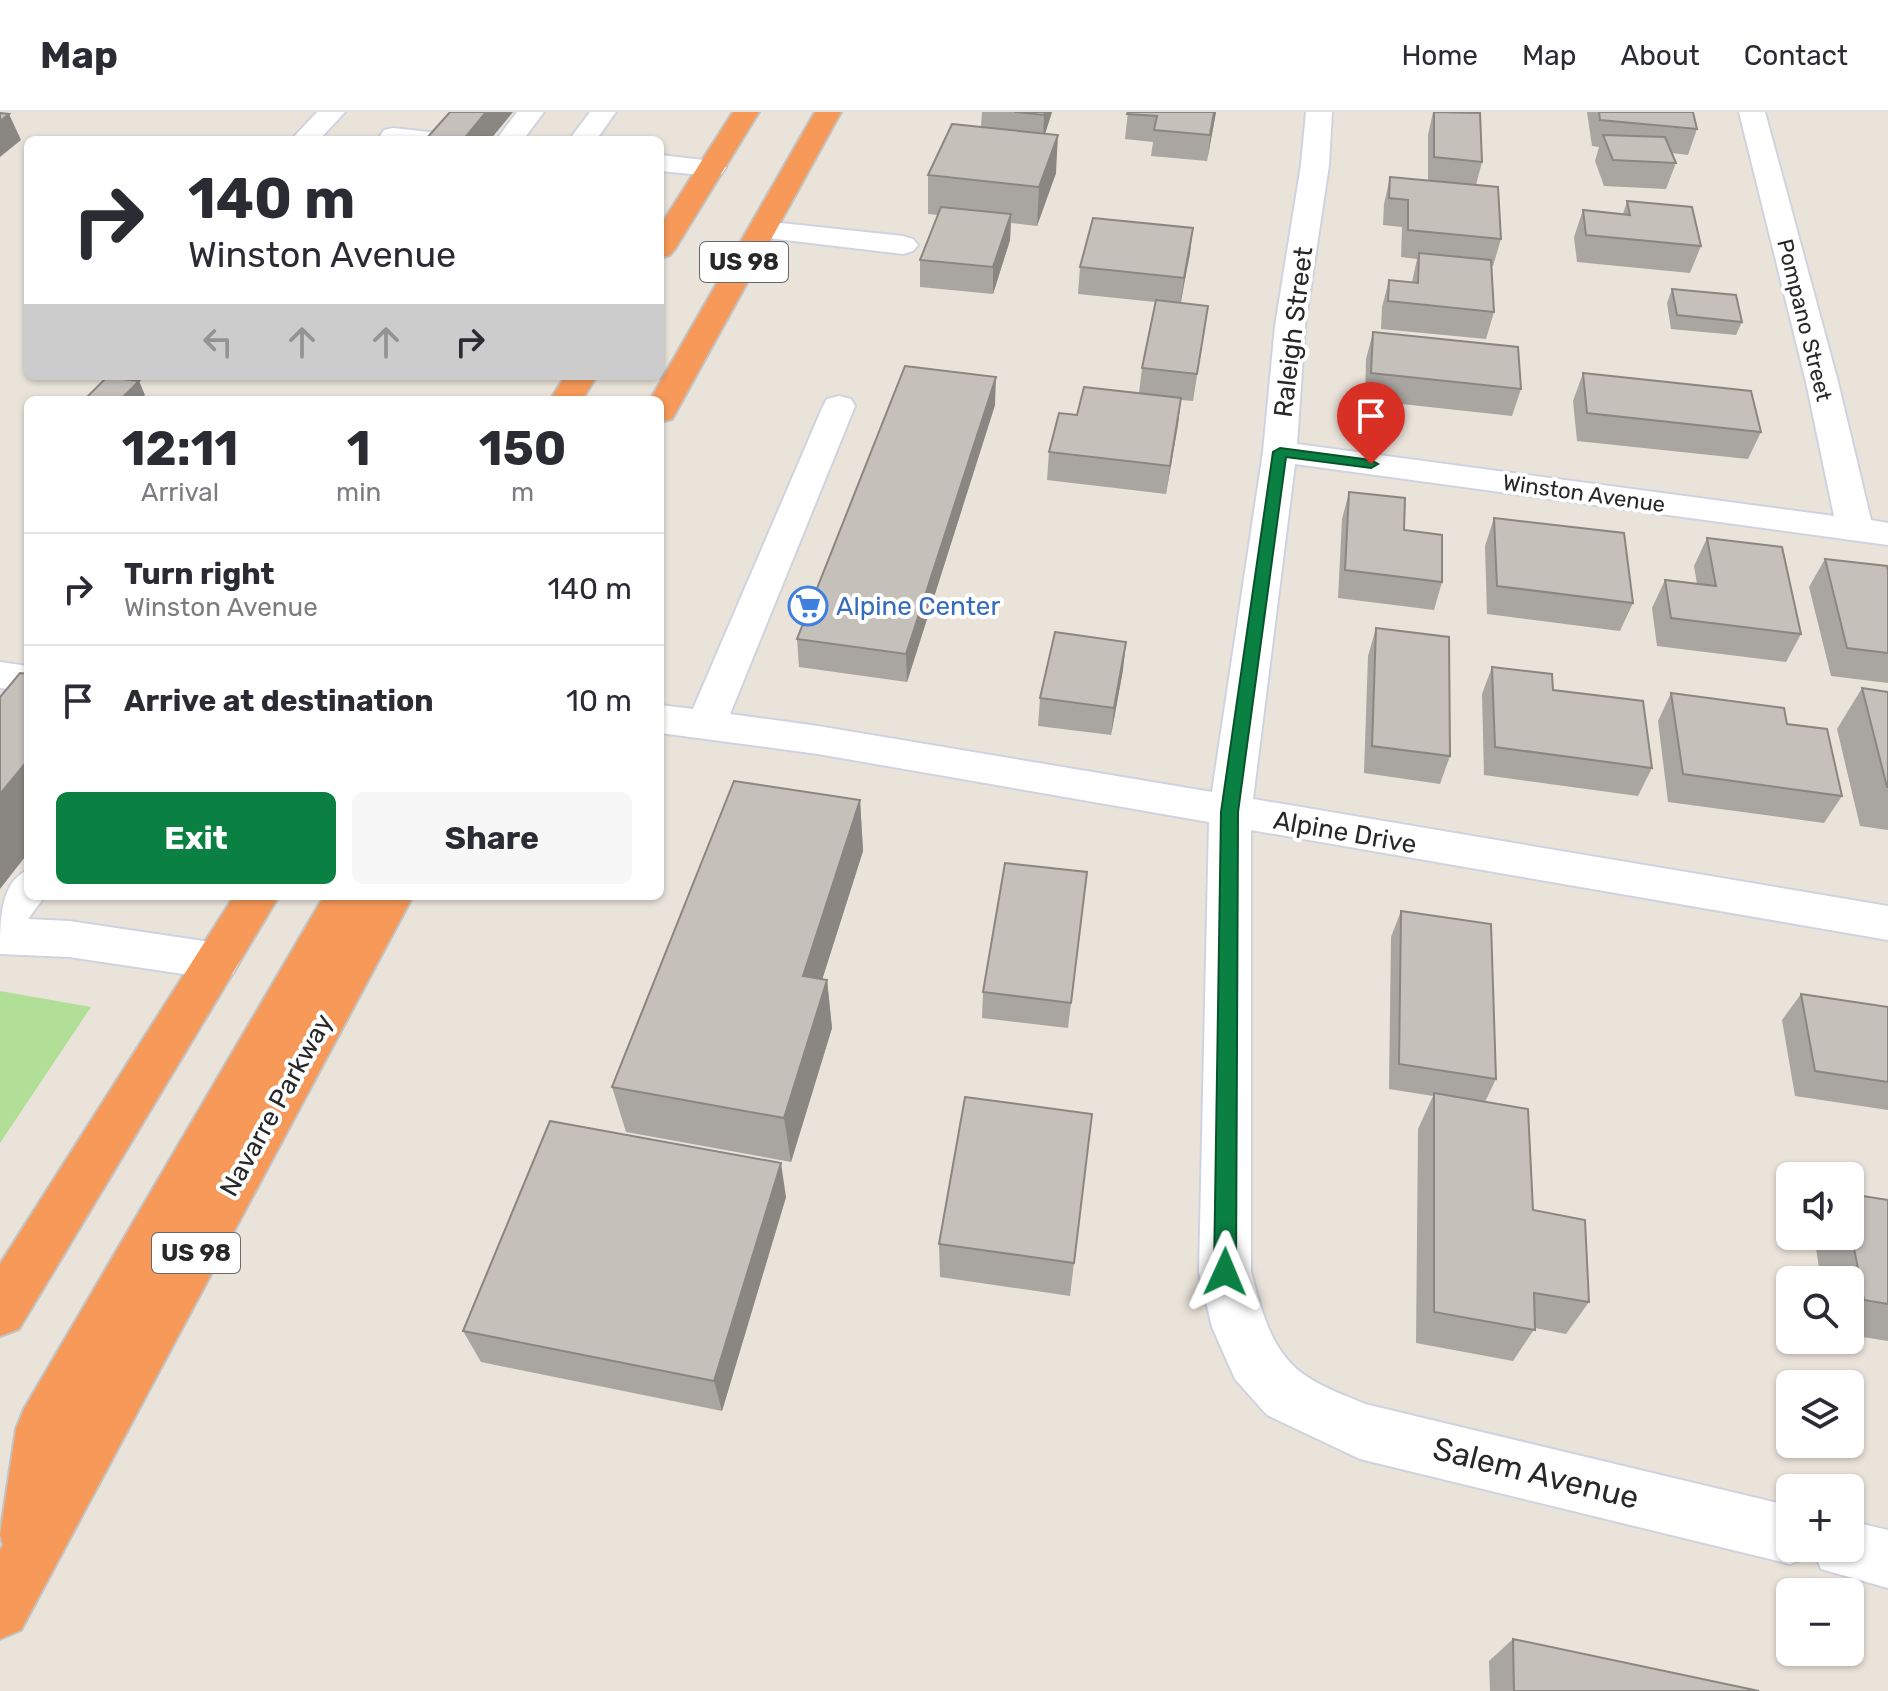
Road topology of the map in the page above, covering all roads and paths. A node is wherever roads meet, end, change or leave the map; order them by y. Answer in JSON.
{"nodes":[{"id":1,"x":332,"y":112,"type":"edge"},
{"id":2,"x":415,"y":112,"type":"edge"},
{"id":3,"x":531,"y":112,"type":"edge"},
{"id":4,"x":603,"y":112,"type":"edge"},
{"id":5,"x":746,"y":112,"type":"edge"},
{"id":6,"x":828,"y":112,"type":"edge"},
{"id":7,"x":1319,"y":112,"type":"edge"},
{"id":8,"x":1752,"y":112,"type":"edge"},
{"id":9,"x":308,"y":136,"type":"edge"},
{"id":10,"x":393,"y":136,"type":"edge"},
{"id":11,"x":512,"y":136,"type":"edge"},
{"id":12,"x":585,"y":136,"type":"edge"},
{"id":13,"x":664,"y":163,"type":"edge"},
{"id":14,"x":712,"y":168,"type":"junction"},
{"id":15,"x":762,"y":230,"type":"junction"},
{"id":16,"x":664,"y":243,"type":"edge"},
{"id":17,"x":903,"y":245,"type":"dead end"},
{"id":18,"x":664,"y":405,"type":"edge"},
{"id":19,"x":839,"y":406,"type":"dead end"},
{"id":20,"x":1280,"y":452,"type":"junction"},
{"id":21,"x":1872,"y":532,"type":"edge"},
{"id":22,"x":0,"y":675,"type":"edge"},
{"id":23,"x":24,"y":678,"type":"edge"},
{"id":24,"x":664,"y":720,"type":"edge"},
{"id":25,"x":706,"y":725,"type":"junction"},
{"id":26,"x":1230,"y":812,"type":"junction"},
{"id":27,"x":21,"y":883,"type":"edge"},
{"id":28,"x":255,"y":900,"type":"edge"},
{"id":29,"x":345,"y":900,"type":"edge"},
{"id":30,"x":389,"y":900,"type":"edge"},
{"id":31,"x":1888,"y":923,"type":"edge"},
{"id":32,"x":0,"y":924,"type":"edge"},
{"id":33,"x":0,"y":936,"type":"edge"},
{"id":34,"x":217,"y":961,"type":"junction"},
{"id":35,"x":0,"y":1311,"type":"edge"},
{"id":36,"x":1287,"y":1396,"type":"joint"},
{"id":37,"x":1776,"y":1532,"type":"edge"},
{"id":38,"x":1864,"y":1553,"type":"edge"},
{"id":39,"x":1888,"y":1559,"type":"edge"},
{"id":40,"x":26,"y":1563,"type":"junction"},
{"id":41,"x":0,"y":1609,"type":"edge"}],
"edges":[{"from":1,"to":9,"type":"street"},
{"from":2,"to":10,"type":"street"},
{"from":3,"to":11,"type":"street"},
{"from":4,"to":12,"type":"street"},
{"from":5,"to":14,"type":"highway","number":"US 98"},
{"from":6,"to":15,"type":"highway","number":"US 98"},
{"from":7,"to":20,"type":"street","name":"Raleigh Street"},
{"from":8,"to":21,"type":"street","name":"Pompano Street"},
{"from":13,"to":14,"type":"street"},
{"from":14,"to":16,"type":"highway","number":"US 98"},
{"from":15,"to":17,"type":"street"},
{"from":15,"to":18,"type":"highway","number":"US 98"},
{"from":19,"to":25,"type":"street"},
{"from":20,"to":21,"type":"street","name":"Winston Avenue"},
{"from":20,"to":26,"type":"street","name":"Raleigh Street"},
{"from":22,"to":23,"type":"street"},
{"from":24,"to":25,"type":"street","name":"Alpine Drive"},
{"from":25,"to":26,"type":"street","name":"Alpine Drive"},
{"from":26,"to":31,"type":"street","name":"Alpine Drive"},
{"from":26,"to":36,"type":"street","name":"Raleigh Street"},
{"from":27,"to":32,"type":"street"},
{"from":28,"to":34,"type":"highway"},
{"from":29,"to":40,"type":"highway"},
{"from":30,"to":40,"type":"highway","name":"Navarre Parkway","number":"US 98"},
{"from":33,"to":34,"type":"street"},
{"from":34,"to":35,"type":"highway"},
{"from":36,"to":37,"type":"street","name":"Salem Avenue"},
{"from":38,"to":39,"type":"street"},
{"from":40,"to":41,"type":"highway","name":"Navarre Parkway","number":"US 98"}]}
